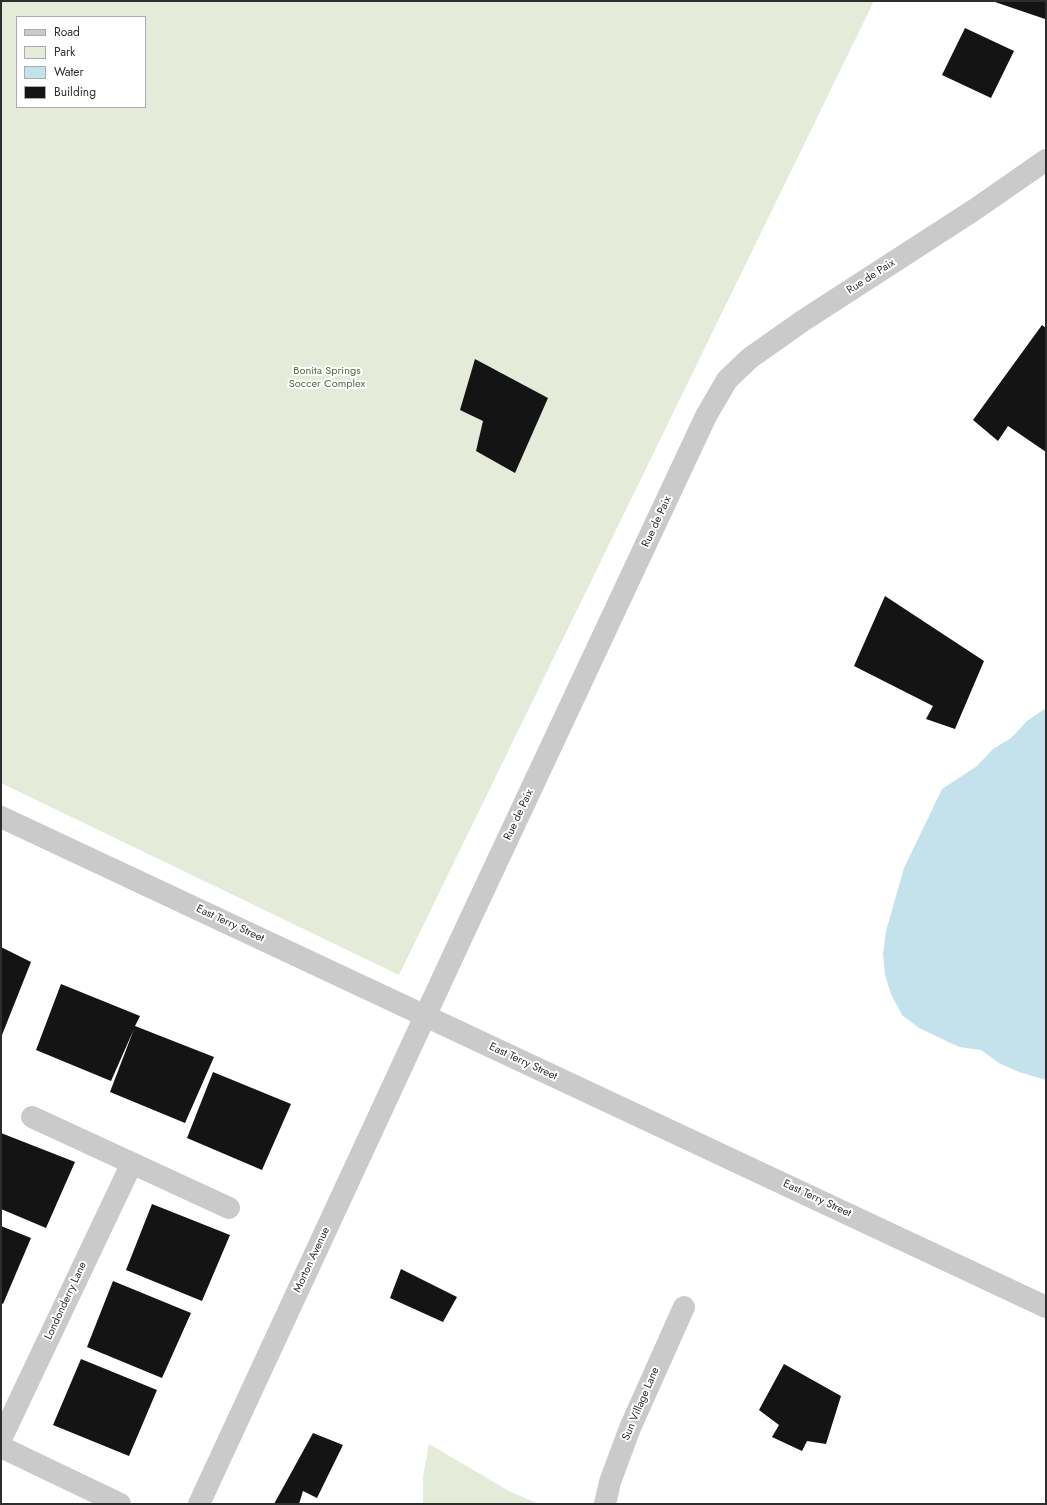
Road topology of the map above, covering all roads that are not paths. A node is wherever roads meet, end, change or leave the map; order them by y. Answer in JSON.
{"nodes":[{"id":1,"x":1046,"y":160,"type":"edge"},
{"id":2,"x":1,"y":817,"type":"edge"},
{"id":3,"x":424,"y":1016,"type":"junction"},
{"id":4,"x":32,"y":1117,"type":"dead end"},
{"id":5,"x":132,"y":1163,"type":"junction"},
{"id":6,"x":228,"y":1208,"type":"dead end"},
{"id":7,"x":684,"y":1307,"type":"dead end"},
{"id":8,"x":1046,"y":1307,"type":"edge"},
{"id":9,"x":1,"y":1439,"type":"edge"},
{"id":10,"x":1,"y":1447,"type":"edge"},
{"id":11,"x":120,"y":1504,"type":"edge"},
{"id":12,"x":199,"y":1504,"type":"edge"},
{"id":13,"x":605,"y":1504,"type":"edge"}],
"edges":[{"from":1,"to":3,"type":"street","name":"Rue de Paix"},
{"from":2,"to":3,"type":"street","name":"East Terry Street"},
{"from":3,"to":8,"type":"street","name":"East Terry Street"},
{"from":3,"to":12,"type":"street","name":"Morton Avenue"},
{"from":4,"to":5,"type":"street"},
{"from":5,"to":6,"type":"street"},
{"from":5,"to":9,"type":"street","name":"Londonderry Lane"},
{"from":7,"to":13,"type":"street","name":"Sun Village Lane"},
{"from":10,"to":11,"type":"street"}]}
